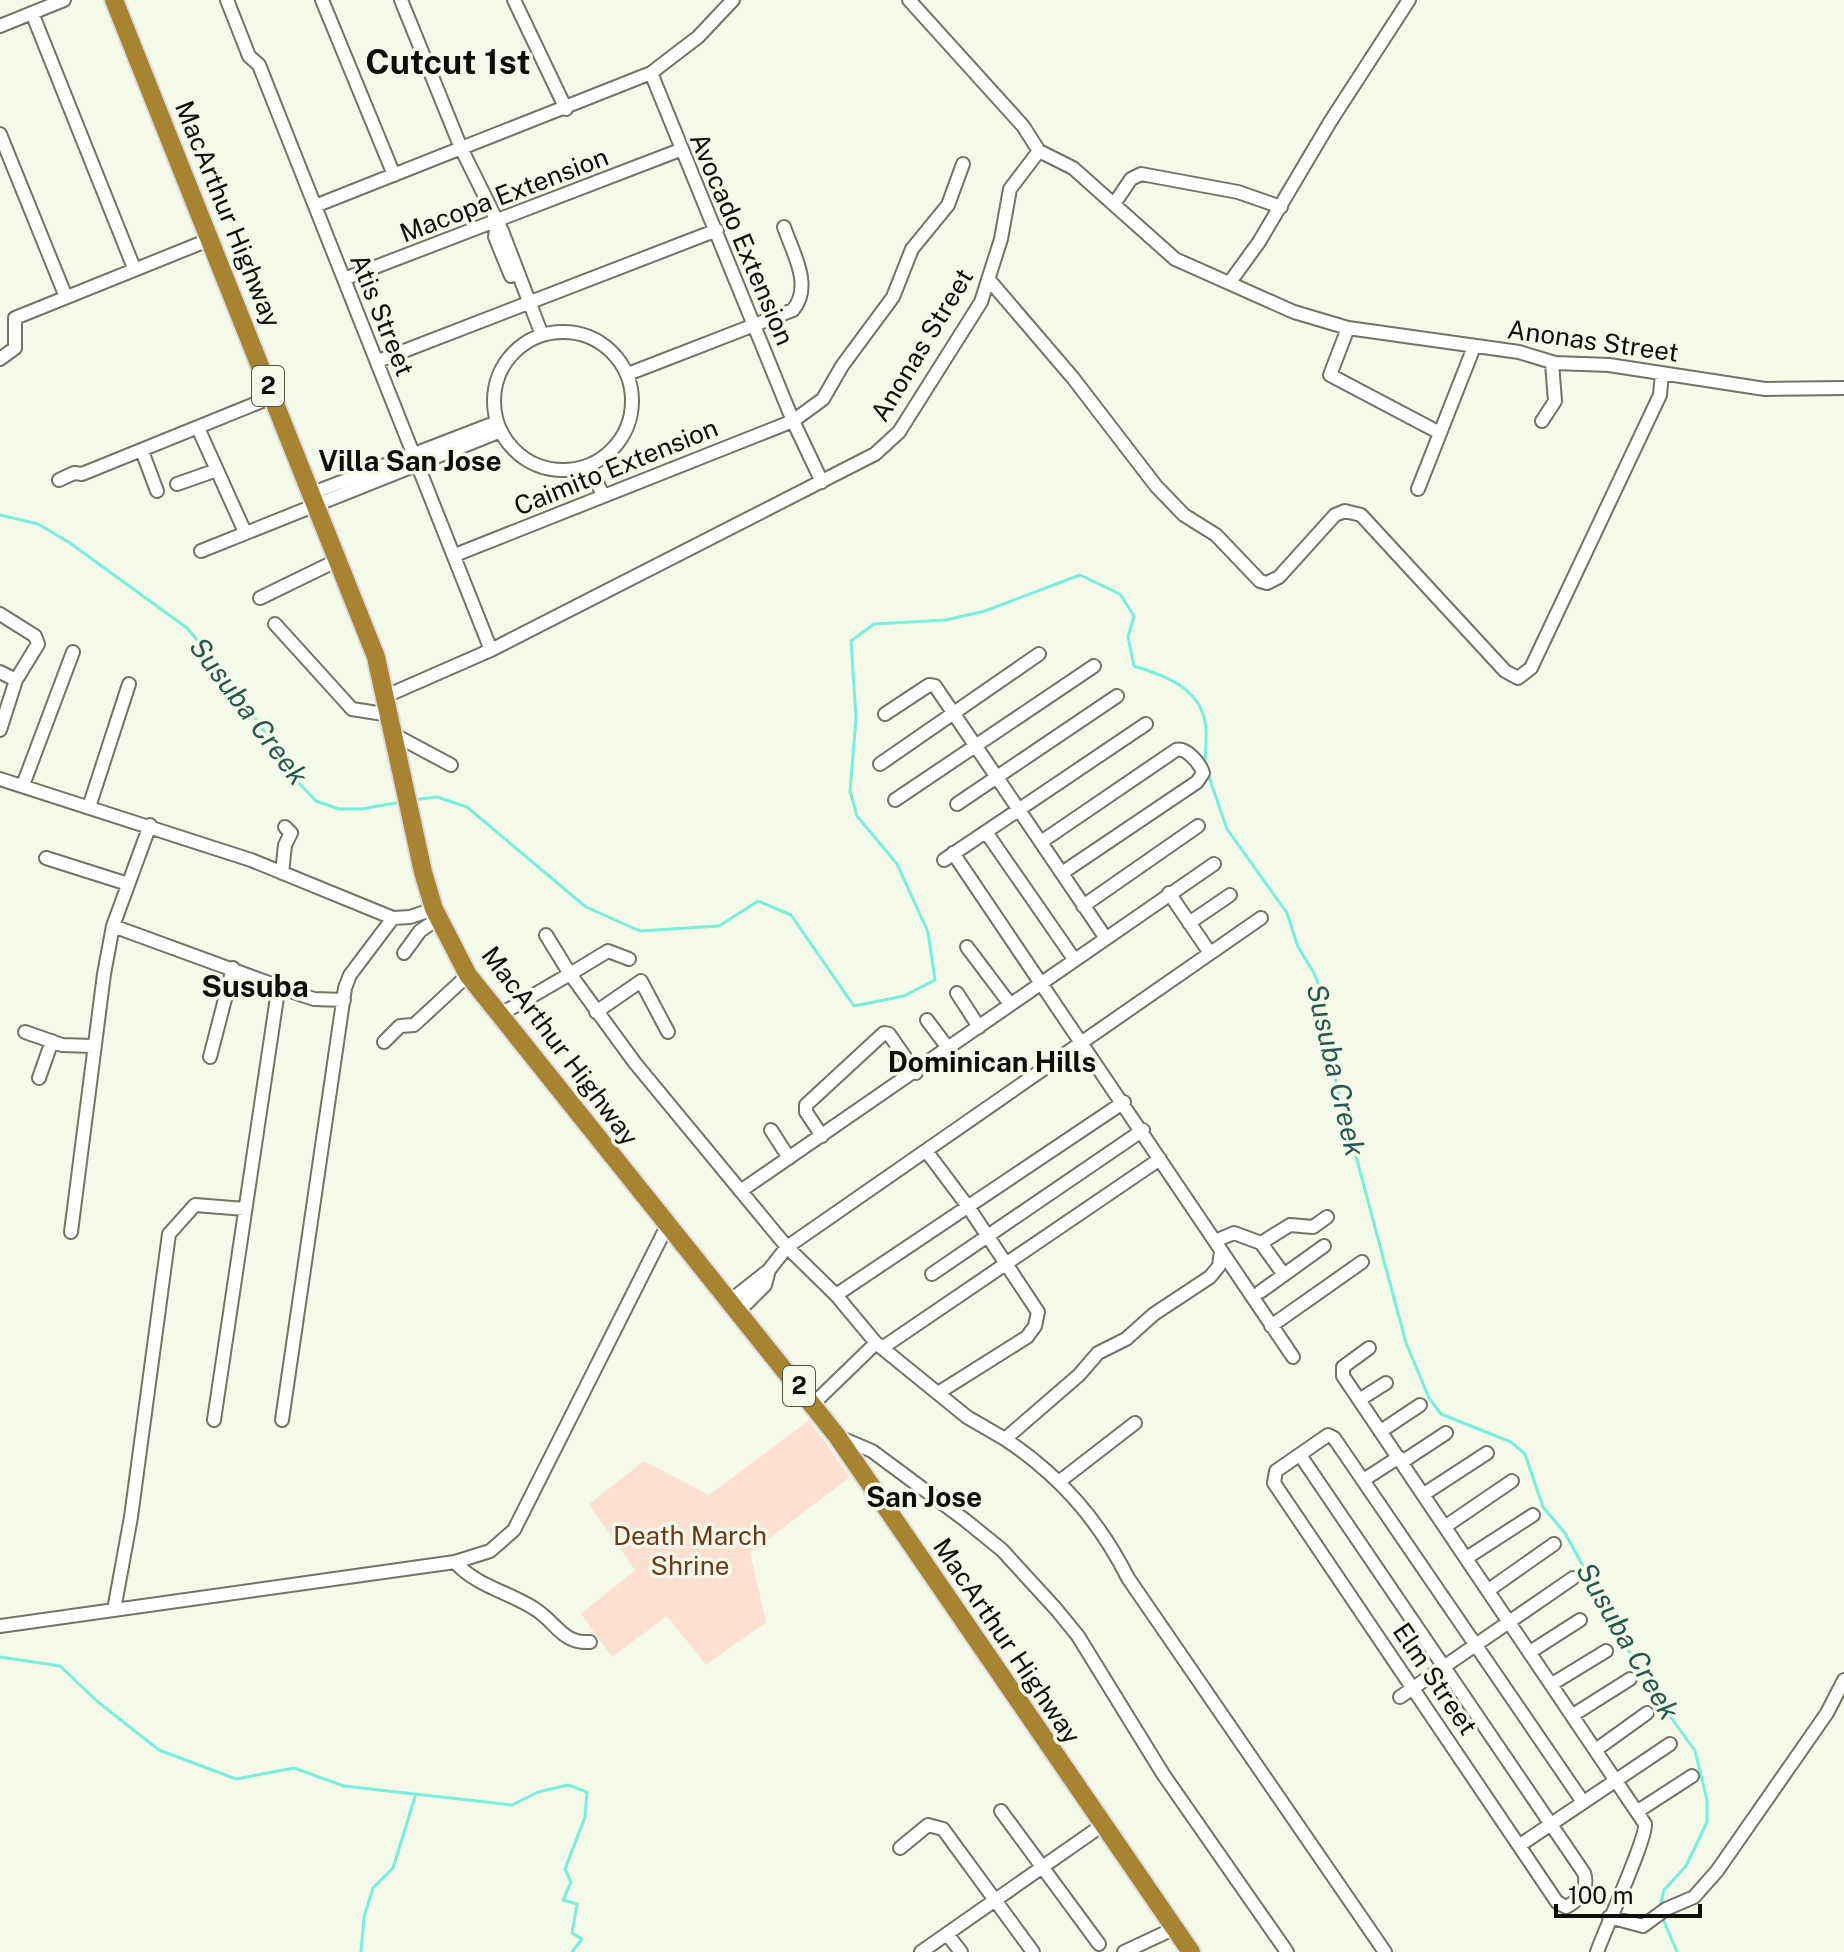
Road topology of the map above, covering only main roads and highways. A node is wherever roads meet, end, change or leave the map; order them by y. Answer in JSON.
{"nodes":[{"id":1,"x":114,"y":0,"type":"edge"},
{"id":2,"x":1191,"y":1952,"type":"edge"}],
"edges":[{"from":1,"to":2,"type":"highway","name":"MacArthur Highway","number":"2"}]}
